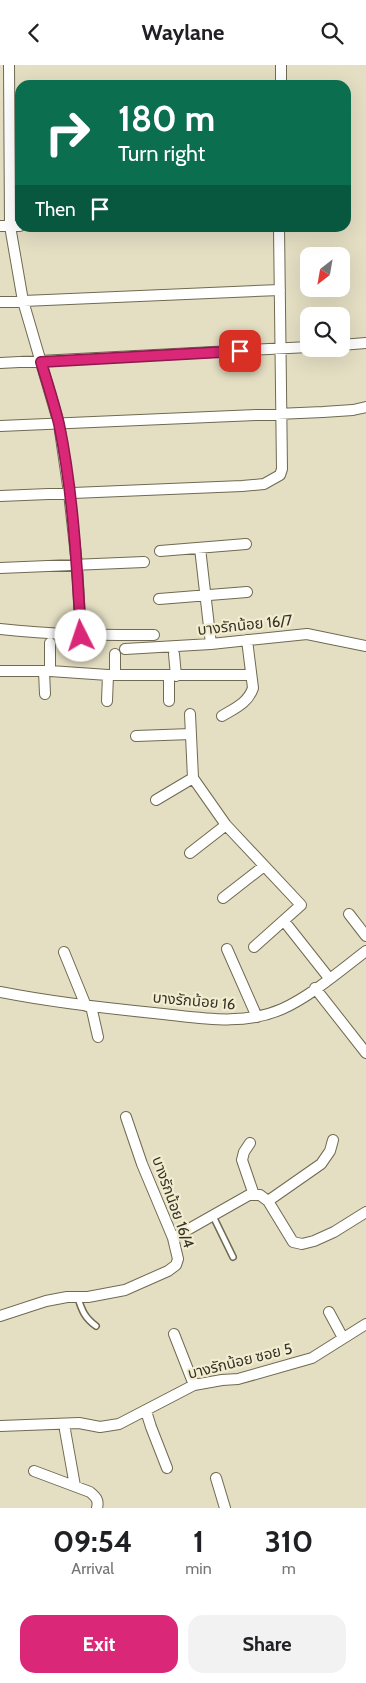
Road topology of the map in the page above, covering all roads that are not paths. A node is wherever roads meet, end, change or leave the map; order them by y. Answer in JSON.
{"nodes":[{"id":1,"x":9,"y":65,"type":"edge"},
{"id":2,"x":281,"y":65,"type":"edge"},
{"id":3,"x":280,"y":80,"type":"edge"},
{"id":4,"x":15,"y":98,"type":"edge"},
{"id":5,"x":15,"y":160,"type":"edge"},
{"id":6,"x":10,"y":226,"type":"edge"},
{"id":7,"x":279,"y":232,"type":"edge"},
{"id":8,"x":280,"y":290,"type":"junction"},
{"id":9,"x":24,"y":301,"type":"junction"},
{"id":10,"x":0,"y":302,"type":"edge"},
{"id":11,"x":366,"y":343,"type":"edge"},
{"id":12,"x":350,"y":344,"type":"edge"},
{"id":13,"x":300,"y":348,"type":"edge"},
{"id":14,"x":280,"y":349,"type":"junction"},
{"id":15,"x":41,"y":362,"type":"junction"},
{"id":16,"x":0,"y":363,"type":"edge"},
{"id":17,"x":366,"y":407,"type":"edge"},
{"id":18,"x":282,"y":413,"type":"junction"},
{"id":19,"x":59,"y":424,"type":"junction"},
{"id":20,"x":0,"y":426,"type":"edge"},
{"id":21,"x":69,"y":493,"type":"junction"},
{"id":22,"x":0,"y":496,"type":"edge"},
{"id":23,"x":246,"y":544,"type":"dead end"},
{"id":24,"x":200,"y":548,"type":"junction"},
{"id":25,"x":160,"y":551,"type":"dead end"},
{"id":26,"x":144,"y":562,"type":"dead end"},
{"id":27,"x":77,"y":565,"type":"junction"},
{"id":28,"x":0,"y":568,"type":"edge"},
{"id":29,"x":247,"y":593,"type":"dead end"},
{"id":30,"x":204,"y":595,"type":"junction"},
{"id":31,"x":159,"y":599,"type":"dead end"},
{"id":32,"x":0,"y":629,"type":"edge"},
{"id":33,"x":154,"y":635,"type":"dead end"},
{"id":34,"x":81,"y":636,"type":"junction"},
{"id":35,"x":247,"y":640,"type":"junction"},
{"id":36,"x":50,"y":643,"type":"dead end"},
{"id":37,"x":211,"y":644,"type":"junction"},
{"id":38,"x":366,"y":646,"type":"edge"},
{"id":39,"x":125,"y":649,"type":"dead end"},
{"id":40,"x":115,"y":654,"type":"dead end"},
{"id":41,"x":174,"y":654,"type":"dead end"},
{"id":42,"x":0,"y":671,"type":"edge"},
{"id":43,"x":47,"y":671,"type":"junction"},
{"id":44,"x":111,"y":675,"type":"junction"},
{"id":45,"x":250,"y":675,"type":"junction"},
{"id":46,"x":173,"y":676,"type":"junction"},
{"id":47,"x":45,"y":694,"type":"dead end"},
{"id":48,"x":107,"y":701,"type":"dead end"},
{"id":49,"x":169,"y":701,"type":"dead end"},
{"id":50,"x":190,"y":714,"type":"dead end"},
{"id":51,"x":222,"y":716,"type":"dead end"},
{"id":52,"x":191,"y":734,"type":"junction"},
{"id":53,"x":136,"y":736,"type":"dead end"},
{"id":54,"x":193,"y":778,"type":"junction"},
{"id":55,"x":156,"y":800,"type":"dead end"},
{"id":56,"x":226,"y":825,"type":"junction"},
{"id":57,"x":190,"y":853,"type":"dead end"},
{"id":58,"x":264,"y":866,"type":"junction"},
{"id":59,"x":223,"y":898,"type":"dead end"},
{"id":60,"x":349,"y":914,"type":"dead end"},
{"id":61,"x":284,"y":921,"type":"junction"},
{"id":62,"x":366,"y":936,"type":"edge"},
{"id":63,"x":254,"y":947,"type":"dead end"},
{"id":64,"x":227,"y":949,"type":"dead end"},
{"id":65,"x":366,"y":951,"type":"edge"},
{"id":66,"x":64,"y":952,"type":"dead end"},
{"id":67,"x":329,"y":978,"type":"junction"},
{"id":68,"x":315,"y":988,"type":"junction"},
{"id":69,"x":0,"y":992,"type":"edge"},
{"id":70,"x":89,"y":1006,"type":"junction"},
{"id":71,"x":257,"y":1017,"type":"junction"},
{"id":72,"x":98,"y":1037,"type":"dead end"},
{"id":73,"x":366,"y":1053,"type":"edge"},
{"id":74,"x":126,"y":1117,"type":"dead end"},
{"id":75,"x":333,"y":1140,"type":"dead end"},
{"id":76,"x":250,"y":1143,"type":"dead end"},
{"id":77,"x":254,"y":1195,"type":"junction"},
{"id":78,"x":268,"y":1201,"type":"junction"},
{"id":79,"x":366,"y":1213,"type":"edge"},
{"id":80,"x":213,"y":1216,"type":"junction"},
{"id":81,"x":173,"y":1238,"type":"junction"},
{"id":82,"x":233,"y":1257,"type":"dead end"},
{"id":83,"x":78,"y":1297,"type":"junction"},
{"id":84,"x":329,"y":1312,"type":"dead end"},
{"id":85,"x":0,"y":1316,"type":"edge"},
{"id":86,"x":366,"y":1324,"type":"edge"},
{"id":87,"x":96,"y":1326,"type":"dead end"},
{"id":88,"x":174,"y":1334,"type":"dead end"},
{"id":89,"x":343,"y":1338,"type":"junction"},
{"id":90,"x":194,"y":1385,"type":"junction"},
{"id":91,"x":146,"y":1411,"type":"junction"},
{"id":92,"x":0,"y":1426,"type":"edge"},
{"id":93,"x":65,"y":1430,"type":"dead end"},
{"id":94,"x":167,"y":1468,"type":"dead end"},
{"id":95,"x":34,"y":1471,"type":"dead end"},
{"id":96,"x":216,"y":1478,"type":"dead end"},
{"id":97,"x":75,"y":1486,"type":"junction"},
{"id":98,"x":97,"y":1508,"type":"edge"},
{"id":99,"x":225,"y":1508,"type":"edge"}],
"edges":[{"from":1,"to":4,"type":"street"},
{"from":2,"to":3,"type":"street"},
{"from":4,"to":5,"type":"street"},
{"from":5,"to":6,"type":"street"},
{"from":6,"to":9,"type":"street"},
{"from":7,"to":8,"type":"street"},
{"from":8,"to":9,"type":"street"},
{"from":8,"to":14,"type":"street"},
{"from":9,"to":10,"type":"street"},
{"from":9,"to":15,"type":"street"},
{"from":11,"to":12,"type":"street"},
{"from":13,"to":14,"type":"street"},
{"from":14,"to":15,"type":"street"},
{"from":14,"to":18,"type":"street"},
{"from":15,"to":16,"type":"street"},
{"from":15,"to":19,"type":"street"},
{"from":17,"to":18,"type":"street"},
{"from":18,"to":19,"type":"street"},
{"from":18,"to":21,"type":"street"},
{"from":19,"to":20,"type":"street"},
{"from":19,"to":21,"type":"street"},
{"from":21,"to":22,"type":"street"},
{"from":21,"to":27,"type":"street"},
{"from":23,"to":24,"type":"street"},
{"from":24,"to":25,"type":"street"},
{"from":24,"to":30,"type":"street"},
{"from":26,"to":27,"type":"street"},
{"from":27,"to":28,"type":"street"},
{"from":27,"to":34,"type":"street"},
{"from":29,"to":30,"type":"street"},
{"from":30,"to":31,"type":"street"},
{"from":30,"to":37,"type":"street"},
{"from":32,"to":34,"type":"street"},
{"from":33,"to":34,"type":"street"},
{"from":35,"to":37,"type":"street","name":"บางรักน้อย 16/7"},
{"from":35,"to":38,"type":"street","name":"บางรักน้อย 16/7"},
{"from":35,"to":45,"type":"street"},
{"from":36,"to":43,"type":"street"},
{"from":37,"to":39,"type":"street","name":"บางรักน้อย 16/7"},
{"from":40,"to":44,"type":"street"},
{"from":41,"to":46,"type":"street"},
{"from":42,"to":43,"type":"street"},
{"from":43,"to":44,"type":"street"},
{"from":43,"to":47,"type":"street"},
{"from":44,"to":46,"type":"street"},
{"from":44,"to":48,"type":"street"},
{"from":45,"to":46,"type":"street"},
{"from":45,"to":51,"type":"street"},
{"from":46,"to":49,"type":"street"},
{"from":50,"to":52,"type":"street"},
{"from":52,"to":53,"type":"street"},
{"from":52,"to":54,"type":"street"},
{"from":54,"to":55,"type":"street"},
{"from":54,"to":56,"type":"street"},
{"from":56,"to":57,"type":"street"},
{"from":56,"to":58,"type":"street"},
{"from":58,"to":59,"type":"street"},
{"from":58,"to":61,"type":"street"},
{"from":60,"to":62,"type":"street"},
{"from":61,"to":63,"type":"street"},
{"from":61,"to":67,"type":"street"},
{"from":64,"to":71,"type":"street"},
{"from":65,"to":67,"type":"street","name":"บางรักน้อย 16"},
{"from":66,"to":70,"type":"street"},
{"from":67,"to":68,"type":"street","name":"บางรักน้อย 16"},
{"from":68,"to":71,"type":"street","name":"บางรักน้อย 16"},
{"from":68,"to":73,"type":"street"},
{"from":69,"to":70,"type":"street","name":"บางรักน้อย 16"},
{"from":70,"to":71,"type":"street","name":"บางรักน้อย 16"},
{"from":70,"to":72,"type":"street"},
{"from":74,"to":81,"type":"street","name":"บางรักน้อย 16/4"},
{"from":75,"to":78,"type":"street"},
{"from":76,"to":77,"type":"street"},
{"from":77,"to":78,"type":"street"},
{"from":77,"to":80,"type":"street"},
{"from":78,"to":79,"type":"street"},
{"from":80,"to":81,"type":"street"},
{"from":80,"to":82,"type":"lane"},
{"from":81,"to":83,"type":"street","name":"บางรักน้อย 16/4"},
{"from":83,"to":85,"type":"street","name":"บางรักน้อย 16/4"},
{"from":83,"to":87,"type":"lane"},
{"from":84,"to":89,"type":"street"},
{"from":86,"to":89,"type":"street","name":"บางรักน้อย ซอย 5"},
{"from":88,"to":90,"type":"street"},
{"from":89,"to":90,"type":"street","name":"บางรักน้อย ซอย 5"},
{"from":90,"to":91,"type":"street","name":"บางรักน้อย ซอย 5"},
{"from":91,"to":92,"type":"street","name":"บางรักน้อย ซอย 5"},
{"from":91,"to":94,"type":"street"},
{"from":93,"to":97,"type":"street"},
{"from":95,"to":97,"type":"street"},
{"from":96,"to":99,"type":"street"},
{"from":97,"to":98,"type":"street"}]}
